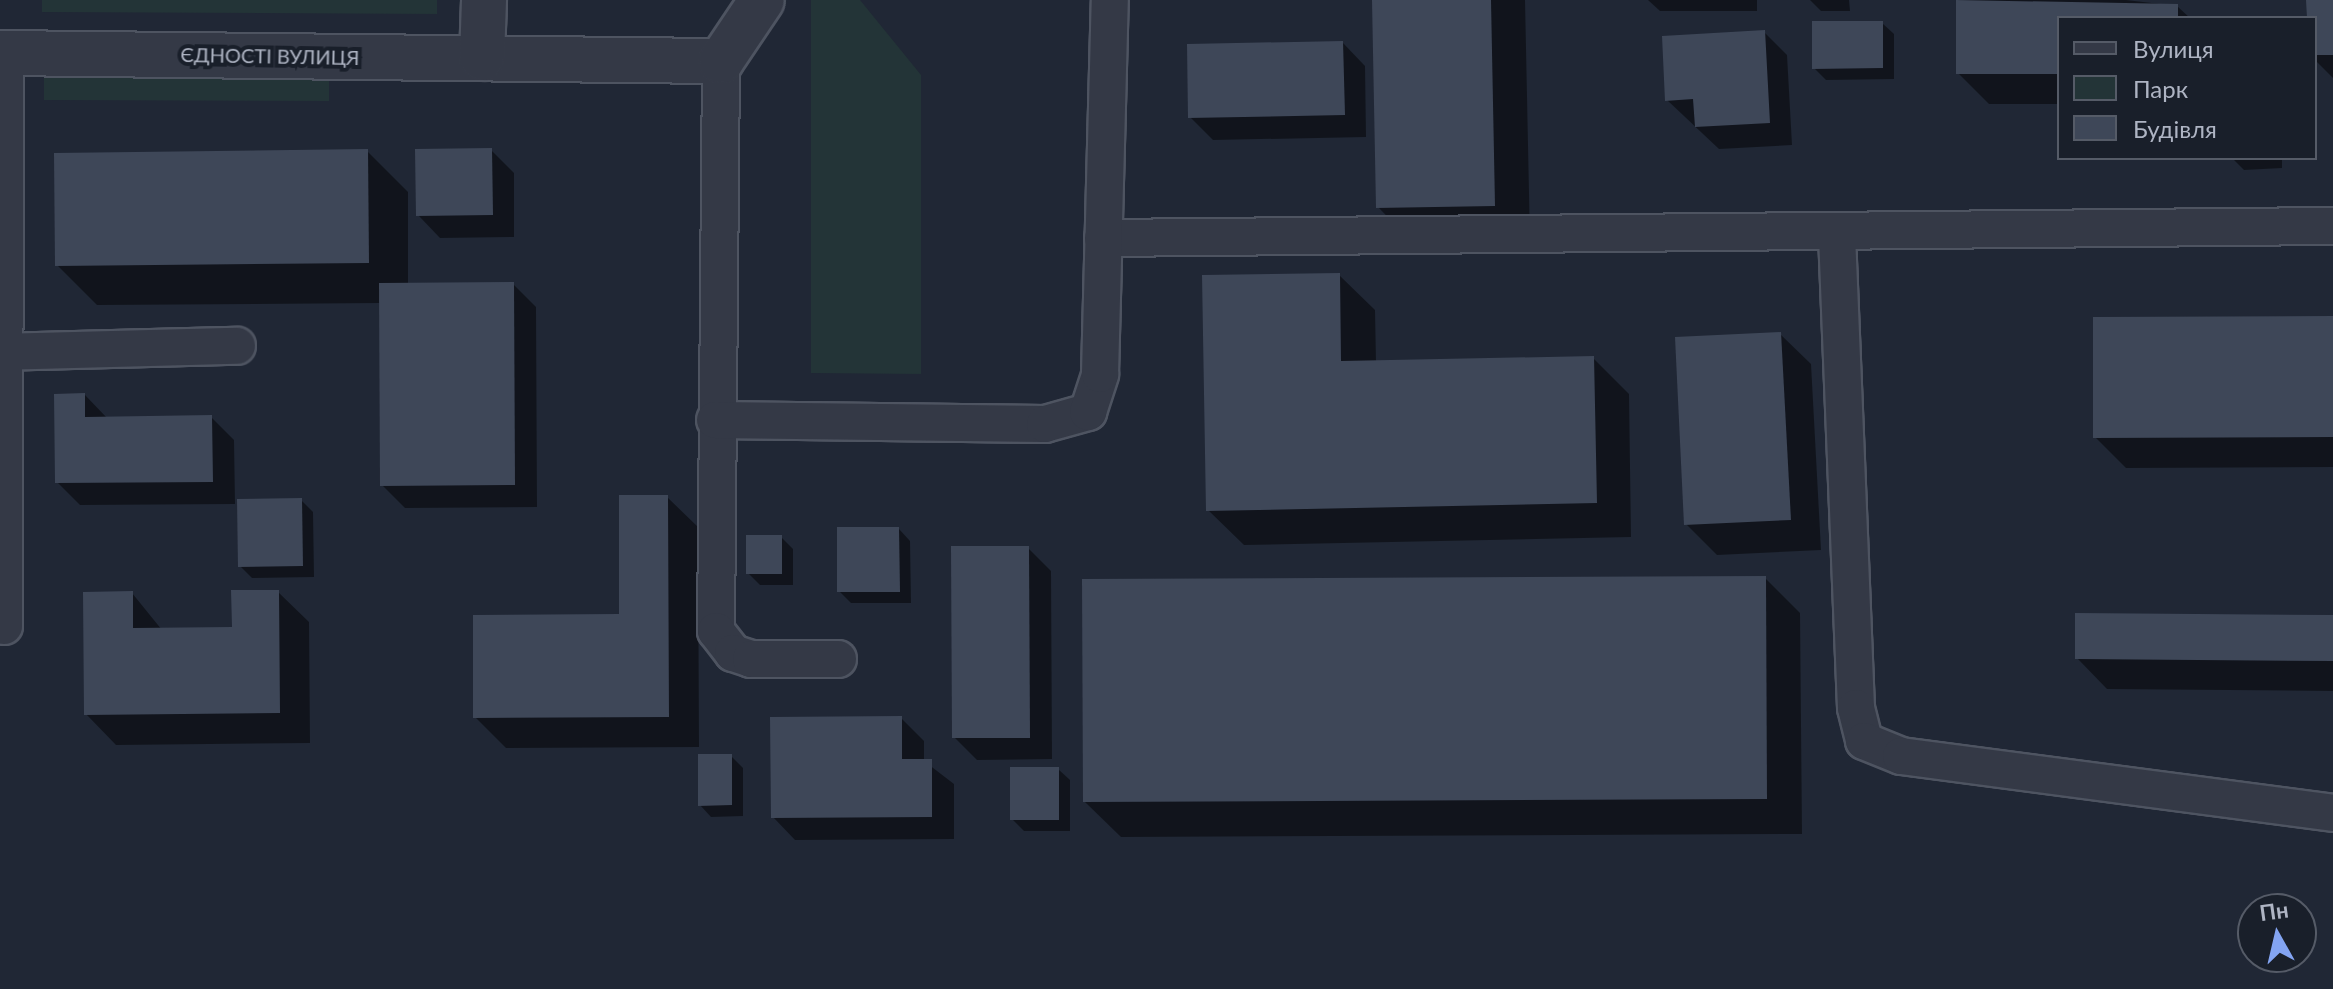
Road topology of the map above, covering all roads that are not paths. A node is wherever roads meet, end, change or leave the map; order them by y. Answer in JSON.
{"nodes":[{"id":1,"x":484,"y":0,"type":"edge"},
{"id":2,"x":762,"y":0,"type":"edge"},
{"id":3,"x":1110,"y":0,"type":"edge"},
{"id":4,"x":3,"y":54,"type":"edge"},
{"id":5,"x":482,"y":58,"type":"junction"},
{"id":6,"x":721,"y":61,"type":"junction"},
{"id":7,"x":2333,"y":226,"type":"edge"},
{"id":8,"x":1837,"y":235,"type":"junction"},
{"id":9,"x":1103,"y":238,"type":"junction"},
{"id":10,"x":237,"y":346,"type":"dead end"},
{"id":11,"x":2,"y":352,"type":"edge"},
{"id":12,"x":715,"y":420,"type":"junction"},
{"id":13,"x":4,"y":626,"type":"dead end"},
{"id":14,"x":838,"y":659,"type":"dead end"},
{"id":15,"x":2333,"y":813,"type":"edge"}],
"edges":[{"from":1,"to":5,"type":"street"},
{"from":2,"to":6,"type":"street"},
{"from":3,"to":9,"type":"lane"},
{"from":4,"to":5,"type":"street","name":"ЄДНОСТІ ВУЛИЦЯ"},
{"from":4,"to":11,"type":"lane"},
{"from":5,"to":6,"type":"street","name":"ЄДНОСТІ ВУЛИЦЯ"},
{"from":6,"to":12,"type":"lane"},
{"from":7,"to":8,"type":"lane"},
{"from":8,"to":9,"type":"lane"},
{"from":8,"to":15,"type":"lane"},
{"from":9,"to":12,"type":"lane"},
{"from":10,"to":11,"type":"lane"},
{"from":11,"to":13,"type":"lane"},
{"from":12,"to":14,"type":"lane"}]}
